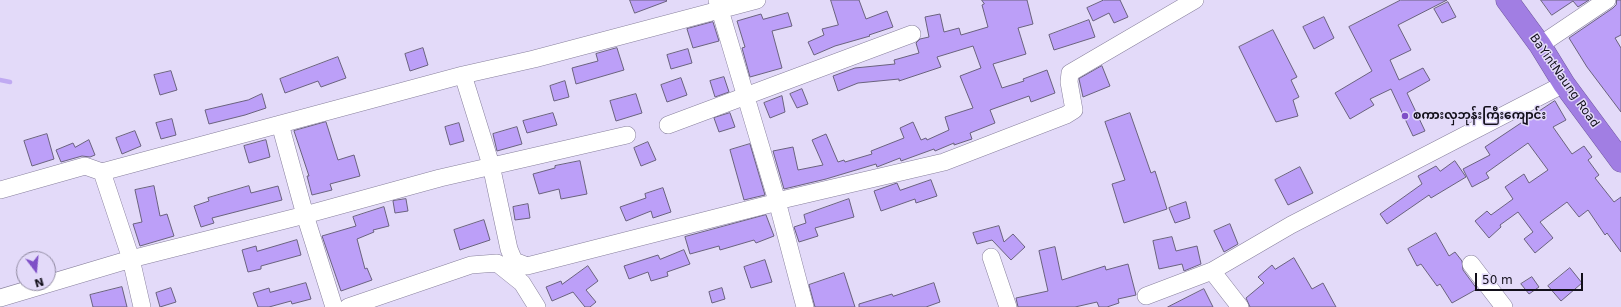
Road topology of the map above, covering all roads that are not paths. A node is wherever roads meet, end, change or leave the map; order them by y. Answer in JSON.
{"nodes":[{"id":1,"x":757,"y":0,"type":"edge"},
{"id":2,"x":1195,"y":0,"type":"edge"},
{"id":3,"x":1507,"y":0,"type":"edge"},
{"id":4,"x":1607,"y":0,"type":"edge"},
{"id":5,"x":718,"y":5,"type":"edge"},
{"id":6,"x":912,"y":34,"type":"dead end"},
{"id":7,"x":1540,"y":45,"type":"junction"},
{"id":8,"x":463,"y":75,"type":"junction"},
{"id":9,"x":1564,"y":84,"type":"junction"},
{"id":10,"x":746,"y":96,"type":"junction"},
{"id":11,"x":280,"y":124,"type":"junction"},
{"id":12,"x":668,"y":125,"type":"dead end"},
{"id":13,"x":627,"y":135,"type":"dead end"},
{"id":14,"x":1621,"y":161,"type":"edge"},
{"id":15,"x":490,"y":166,"type":"junction"},
{"id":16,"x":102,"y":172,"type":"junction"},
{"id":17,"x":0,"y":190,"type":"edge"},
{"id":18,"x":777,"y":201,"type":"junction"},
{"id":19,"x":305,"y":215,"type":"junction"},
{"id":20,"x":991,"y":257,"type":"dead end"},
{"id":21,"x":131,"y":259,"type":"junction"},
{"id":22,"x":1471,"y":264,"type":"dead end"},
{"id":23,"x":1212,"y":271,"type":"junction"},
{"id":24,"x":1146,"y":296,"type":"dead end"},
{"id":25,"x":0,"y":298,"type":"edge"},
{"id":26,"x":142,"y":307,"type":"edge"},
{"id":27,"x":334,"y":307,"type":"edge"},
{"id":28,"x":348,"y":307,"type":"edge"},
{"id":29,"x":537,"y":307,"type":"edge"},
{"id":30,"x":805,"y":307,"type":"edge"},
{"id":31,"x":1008,"y":307,"type":"edge"},
{"id":32,"x":1240,"y":307,"type":"edge"},
{"id":33,"x":1504,"y":307,"type":"edge"}],
"edges":[{"from":1,"to":5,"type":"street"},
{"from":2,"to":18,"type":"street"},
{"from":3,"to":7,"type":"highway","name":"BaYintNaung Road"},
{"from":4,"to":7,"type":"street"},
{"from":5,"to":8,"type":"street"},
{"from":5,"to":10,"type":"street"},
{"from":6,"to":10,"type":"street"},
{"from":7,"to":9,"type":"highway","name":"BaYintNaung Road"},
{"from":8,"to":11,"type":"street"},
{"from":8,"to":15,"type":"street"},
{"from":9,"to":14,"type":"highway","name":"BaYintNaung Road"},
{"from":9,"to":23,"type":"street"},
{"from":10,"to":12,"type":"street"},
{"from":10,"to":18,"type":"street"},
{"from":11,"to":16,"type":"street"},
{"from":11,"to":19,"type":"street"},
{"from":13,"to":15,"type":"street"},
{"from":15,"to":18,"type":"street"},
{"from":15,"to":19,"type":"street"},
{"from":16,"to":17,"type":"street"},
{"from":16,"to":21,"type":"street"},
{"from":18,"to":30,"type":"street"},
{"from":19,"to":21,"type":"street"},
{"from":19,"to":27,"type":"street"},
{"from":20,"to":31,"type":"street"},
{"from":21,"to":25,"type":"street"},
{"from":21,"to":26,"type":"street"},
{"from":22,"to":33,"type":"street"},
{"from":23,"to":24,"type":"street"},
{"from":23,"to":32,"type":"street"},
{"from":28,"to":29,"type":"street"}]}
